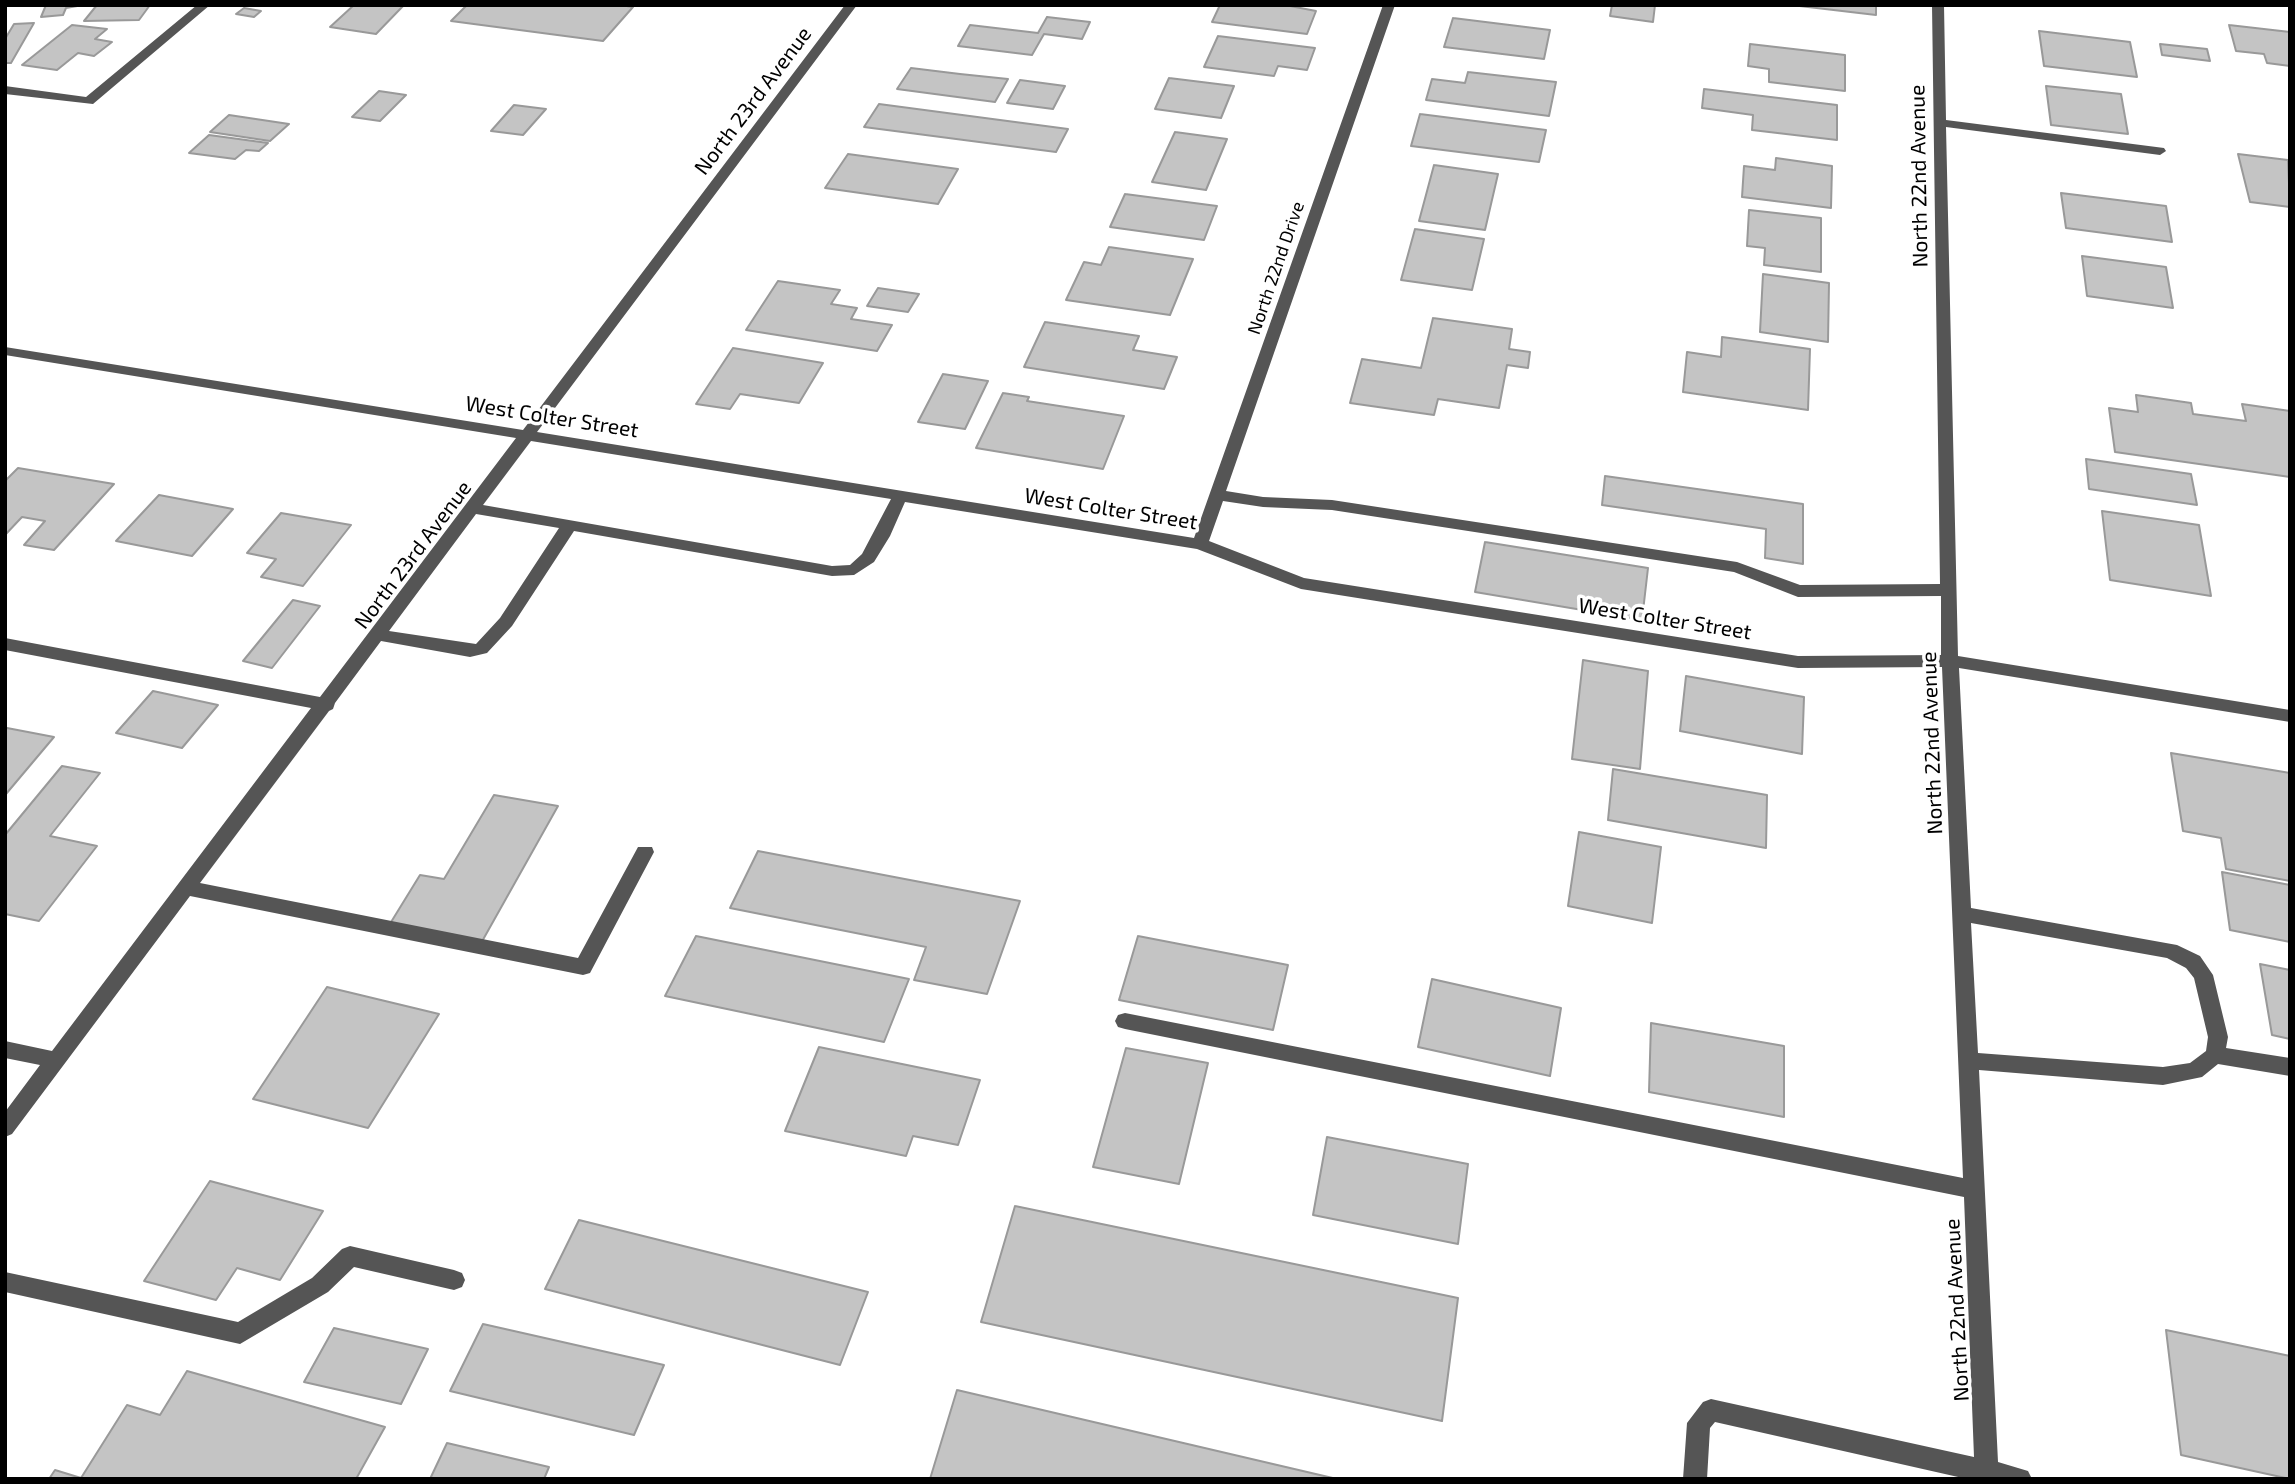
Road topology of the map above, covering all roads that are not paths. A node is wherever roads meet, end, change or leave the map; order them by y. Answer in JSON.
{"nodes":[{"id":1,"x":204,"y":5,"type":"edge"},
{"id":2,"x":851,"y":5,"type":"edge"},
{"id":3,"x":1389,"y":5,"type":"edge"},
{"id":4,"x":1938,"y":5,"type":"edge"},
{"id":5,"x":5,"y":90,"type":"edge"},
{"id":6,"x":1941,"y":123,"type":"junction"},
{"id":7,"x":2160,"y":151,"type":"dead end"},
{"id":8,"x":5,"y":351,"type":"edge"},
{"id":9,"x":528,"y":434,"type":"junction"},
{"id":10,"x":1217,"y":495,"type":"junction"},
{"id":11,"x":900,"y":496,"type":"junction"},
{"id":12,"x":473,"y":508,"type":"junction"},
{"id":13,"x":569,"y":526,"type":"junction"},
{"id":14,"x":1200,"y":544,"type":"junction"},
{"id":15,"x":1950,"y":590,"type":"junction"},
{"id":16,"x":380,"y":635,"type":"junction"},
{"id":17,"x":5,"y":644,"type":"edge"},
{"id":18,"x":1951,"y":661,"type":"junction"},
{"id":19,"x":327,"y":705,"type":"junction"},
{"id":20,"x":2290,"y":716,"type":"edge"},
{"id":21,"x":645,"y":852,"type":"dead end"},
{"id":22,"x":187,"y":888,"type":"junction"},
{"id":23,"x":1962,"y":914,"type":"junction"},
{"id":24,"x":1125,"y":1021,"type":"dead end"},
{"id":25,"x":5,"y":1049,"type":"edge"},
{"id":26,"x":2215,"y":1055,"type":"junction"},
{"id":27,"x":55,"y":1060,"type":"junction"},
{"id":28,"x":1969,"y":1060,"type":"junction"},
{"id":29,"x":2290,"y":1067,"type":"edge"},
{"id":30,"x":5,"y":1128,"type":"edge"},
{"id":31,"x":1974,"y":1190,"type":"junction"},
{"id":32,"x":454,"y":1280,"type":"dead end"},
{"id":33,"x":5,"y":1282,"type":"edge"},
{"id":34,"x":1987,"y":1475,"type":"edge"},
{"id":35,"x":1695,"y":1479,"type":"edge"},
{"id":36,"x":2020,"y":1479,"type":"edge"}],
"edges":[{"from":1,"to":5,"type":"street"},
{"from":2,"to":9,"type":"street","name":"North 23rd Avenue"},
{"from":3,"to":10,"type":"street","name":"North 22nd Drive"},
{"from":4,"to":6,"type":"street","name":"North 22nd Avenue"},
{"from":6,"to":7,"type":"street"},
{"from":6,"to":15,"type":"street","name":"North 22nd Avenue"},
{"from":8,"to":9,"type":"street","name":"West Colter Street"},
{"from":9,"to":11,"type":"street","name":"West Colter Street"},
{"from":9,"to":12,"type":"street","name":"North 23rd Avenue"},
{"from":10,"to":14,"type":"street","name":"North 22nd Drive"},
{"from":10,"to":15,"type":"street"},
{"from":11,"to":13,"type":"street"},
{"from":11,"to":14,"type":"street","name":"West Colter Street"},
{"from":12,"to":13,"type":"street"},
{"from":12,"to":16,"type":"street","name":"North 23rd Avenue"},
{"from":13,"to":16,"type":"street"},
{"from":14,"to":18,"type":"street","name":"West Colter Street"},
{"from":15,"to":18,"type":"street","name":"North 22nd Avenue"},
{"from":16,"to":19,"type":"street","name":"North 23rd Avenue"},
{"from":17,"to":19,"type":"street"},
{"from":18,"to":20,"type":"street","name":"West Colter Street"},
{"from":18,"to":23,"type":"street","name":"North 22nd Avenue"},
{"from":19,"to":22,"type":"street","name":"North 23rd Avenue"},
{"from":21,"to":22,"type":"street"},
{"from":22,"to":27,"type":"street","name":"North 23rd Avenue"},
{"from":23,"to":26,"type":"street"},
{"from":23,"to":28,"type":"street","name":"North 22nd Avenue"},
{"from":24,"to":31,"type":"street"},
{"from":25,"to":27,"type":"street"},
{"from":26,"to":28,"type":"street"},
{"from":26,"to":29,"type":"street"},
{"from":27,"to":30,"type":"street","name":"North 23rd Avenue"},
{"from":28,"to":31,"type":"street","name":"North 22nd Avenue"},
{"from":31,"to":34,"type":"street","name":"North 22nd Avenue"},
{"from":32,"to":33,"type":"street"},
{"from":34,"to":35,"type":"street"},
{"from":34,"to":36,"type":"street"}]}
